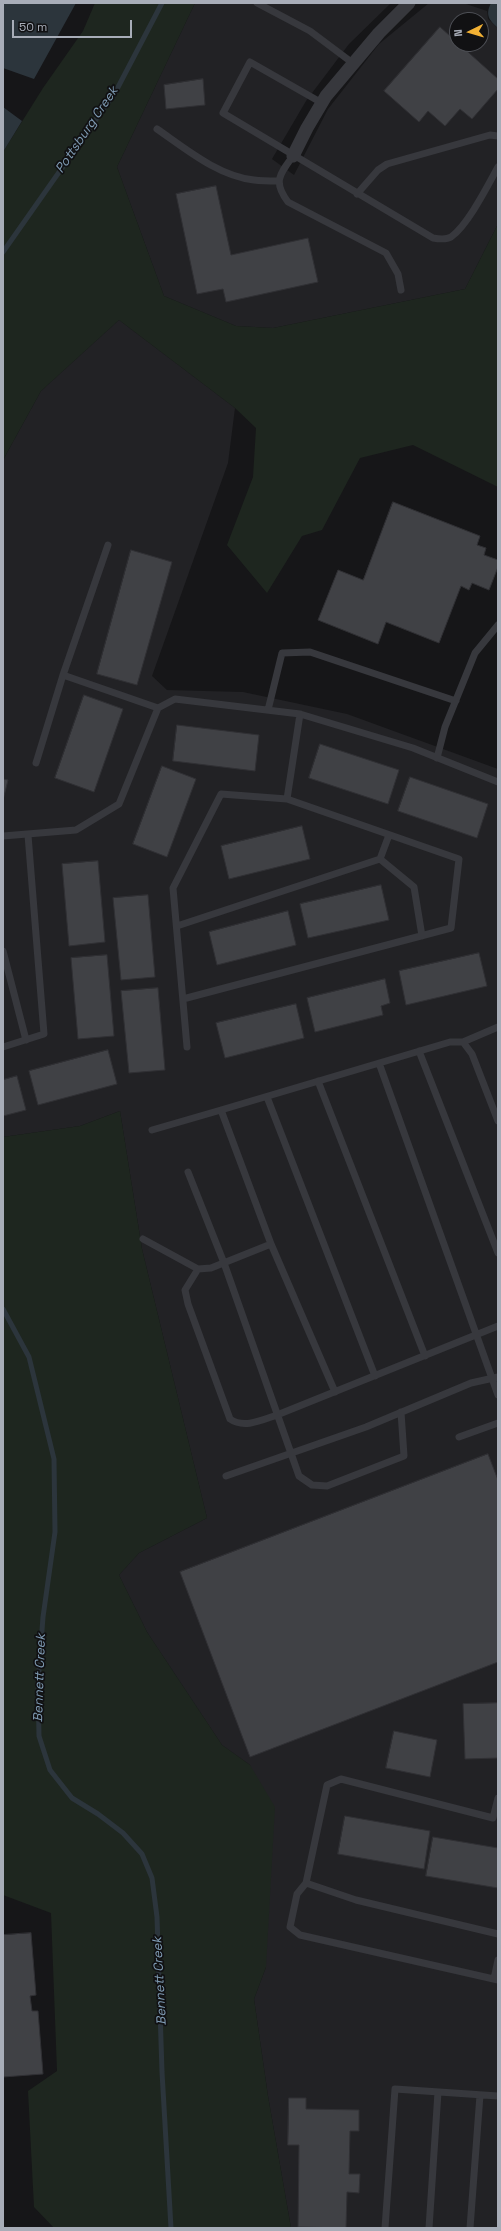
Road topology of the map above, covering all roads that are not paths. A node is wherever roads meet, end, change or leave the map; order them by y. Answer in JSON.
{"nodes":[{"id":1,"x":257,"y":3,"type":"edge"},
{"id":2,"x":409,"y":3,"type":"edge"},
{"id":3,"x":354,"y":64,"type":"junction"},
{"id":4,"x":322,"y":103,"type":"junction"},
{"id":5,"x":156,"y":129,"type":"dead end"},
{"id":6,"x":498,"y":136,"type":"edge"},
{"id":7,"x":293,"y":156,"type":"junction"},
{"id":8,"x":498,"y":167,"type":"edge"},
{"id":9,"x":278,"y":181,"type":"junction"},
{"id":10,"x":357,"y":194,"type":"junction"},
{"id":11,"x":401,"y":290,"type":"dead end"},
{"id":12,"x":108,"y":545,"type":"dead end"},
{"id":13,"x":498,"y":625,"type":"edge"},
{"id":14,"x":63,"y":675,"type":"junction"},
{"id":15,"x":456,"y":701,"type":"junction"},
{"id":16,"x":158,"y":708,"type":"junction"},
{"id":17,"x":268,"y":710,"type":"junction"},
{"id":18,"x":300,"y":714,"type":"junction"},
{"id":19,"x":437,"y":758,"type":"junction"},
{"id":20,"x":36,"y":763,"type":"dead end"},
{"id":21,"x":498,"y":782,"type":"edge"},
{"id":22,"x":287,"y":799,"type":"junction"},
{"id":23,"x":389,"y":835,"type":"junction"},
{"id":24,"x":3,"y":836,"type":"edge"},
{"id":25,"x":28,"y":836,"type":"junction"},
{"id":26,"x":380,"y":860,"type":"junction"},
{"id":27,"x":177,"y":926,"type":"junction"},
{"id":28,"x":422,"y":936,"type":"junction"},
{"id":29,"x":3,"y":951,"type":"edge"},
{"id":30,"x":183,"y":999,"type":"junction"},
{"id":31,"x":498,"y":1027,"type":"edge"},
{"id":32,"x":26,"y":1040,"type":"junction"},
{"id":33,"x":463,"y":1042,"type":"junction"},
{"id":34,"x":3,"y":1047,"type":"edge"},
{"id":35,"x":187,"y":1047,"type":"dead end"},
{"id":36,"x":419,"y":1051,"type":"junction"},
{"id":37,"x":379,"y":1063,"type":"junction"},
{"id":38,"x":318,"y":1081,"type":"junction"},
{"id":39,"x":267,"y":1097,"type":"junction"},
{"id":40,"x":221,"y":1110,"type":"junction"},
{"id":41,"x":498,"y":1121,"type":"edge"},
{"id":42,"x":152,"y":1130,"type":"dead end"},
{"id":43,"x":188,"y":1172,"type":"dead end"},
{"id":44,"x":143,"y":1239,"type":"dead end"},
{"id":45,"x":271,"y":1244,"type":"junction"},
{"id":46,"x":498,"y":1253,"type":"edge"},
{"id":47,"x":224,"y":1263,"type":"junction"},
{"id":48,"x":198,"y":1269,"type":"junction"},
{"id":49,"x":498,"y":1326,"type":"edge"},
{"id":50,"x":476,"y":1335,"type":"junction"},
{"id":51,"x":425,"y":1356,"type":"junction"},
{"id":52,"x":375,"y":1376,"type":"junction"},
{"id":53,"x":495,"y":1378,"type":"edge"},
{"id":54,"x":335,"y":1392,"type":"junction"},
{"id":55,"x":498,"y":1395,"type":"edge"},
{"id":56,"x":401,"y":1412,"type":"junction"},
{"id":57,"x":277,"y":1416,"type":"junction"},
{"id":58,"x":498,"y":1423,"type":"edge"},
{"id":59,"x":459,"y":1437,"type":"dead end"},
{"id":60,"x":291,"y":1453,"type":"junction"},
{"id":61,"x":226,"y":1476,"type":"dead end"},
{"id":62,"x":498,"y":1798,"type":"edge"},
{"id":63,"x":306,"y":1882,"type":"junction"},
{"id":64,"x":498,"y":1934,"type":"edge"},
{"id":65,"x":498,"y":1960,"type":"edge"},
{"id":66,"x":496,"y":1980,"type":"edge"},
{"id":67,"x":438,"y":2092,"type":"junction"},
{"id":68,"x":480,"y":2095,"type":"junction"},
{"id":69,"x":498,"y":2096,"type":"edge"},
{"id":70,"x":385,"y":2228,"type":"edge"},
{"id":71,"x":429,"y":2228,"type":"edge"},
{"id":72,"x":470,"y":2228,"type":"edge"}],
"edges":[{"from":1,"to":3,"type":"lane"},
{"from":2,"to":3,"type":"street"},
{"from":3,"to":4,"type":"street"},
{"from":4,"to":7,"type":"street"},
{"from":4,"to":7,"type":"lane"},
{"from":5,"to":9,"type":"lane"},
{"from":6,"to":10,"type":"lane"},
{"from":7,"to":9,"type":"lane"},
{"from":7,"to":10,"type":"lane"},
{"from":8,"to":10,"type":"lane"},
{"from":9,"to":11,"type":"lane"},
{"from":12,"to":14,"type":"lane"},
{"from":13,"to":15,"type":"lane"},
{"from":14,"to":16,"type":"lane"},
{"from":14,"to":20,"type":"lane"},
{"from":15,"to":17,"type":"lane"},
{"from":15,"to":19,"type":"lane"},
{"from":16,"to":17,"type":"lane"},
{"from":16,"to":25,"type":"lane"},
{"from":17,"to":18,"type":"lane"},
{"from":18,"to":19,"type":"lane"},
{"from":18,"to":22,"type":"lane"},
{"from":19,"to":21,"type":"lane"},
{"from":22,"to":23,"type":"lane"},
{"from":22,"to":27,"type":"lane"},
{"from":23,"to":26,"type":"lane"},
{"from":23,"to":28,"type":"lane"},
{"from":24,"to":25,"type":"lane"},
{"from":25,"to":32,"type":"lane"},
{"from":26,"to":27,"type":"lane"},
{"from":26,"to":28,"type":"lane"},
{"from":27,"to":30,"type":"lane"},
{"from":28,"to":30,"type":"lane"},
{"from":29,"to":32,"type":"lane"},
{"from":30,"to":35,"type":"lane"},
{"from":31,"to":33,"type":"lane"},
{"from":32,"to":34,"type":"lane"},
{"from":33,"to":36,"type":"lane"},
{"from":33,"to":41,"type":"lane"},
{"from":36,"to":37,"type":"lane"},
{"from":36,"to":46,"type":"lane"},
{"from":37,"to":38,"type":"lane"},
{"from":37,"to":50,"type":"lane"},
{"from":38,"to":39,"type":"lane"},
{"from":38,"to":51,"type":"lane"},
{"from":39,"to":40,"type":"lane"},
{"from":39,"to":52,"type":"lane"},
{"from":40,"to":42,"type":"lane"},
{"from":40,"to":45,"type":"lane"},
{"from":43,"to":47,"type":"lane"},
{"from":44,"to":48,"type":"lane"},
{"from":45,"to":47,"type":"lane"},
{"from":45,"to":54,"type":"lane"},
{"from":47,"to":48,"type":"lane"},
{"from":47,"to":57,"type":"lane"},
{"from":48,"to":57,"type":"lane"},
{"from":49,"to":50,"type":"lane"},
{"from":50,"to":51,"type":"lane"},
{"from":50,"to":53,"type":"lane"},
{"from":51,"to":52,"type":"lane"},
{"from":52,"to":54,"type":"lane"},
{"from":53,"to":55,"type":"lane"},
{"from":53,"to":56,"type":"lane"},
{"from":54,"to":57,"type":"lane"},
{"from":56,"to":60,"type":"lane"},
{"from":56,"to":60,"type":"lane"},
{"from":57,"to":60,"type":"lane"},
{"from":58,"to":59,"type":"lane"},
{"from":60,"to":61,"type":"lane"},
{"from":62,"to":63,"type":"lane"},
{"from":63,"to":64,"type":"lane"},
{"from":63,"to":66,"type":"lane"},
{"from":65,"to":66,"type":"lane"},
{"from":67,"to":68,"type":"lane"},
{"from":67,"to":70,"type":"lane"},
{"from":67,"to":71,"type":"lane"},
{"from":68,"to":69,"type":"lane"},
{"from":68,"to":72,"type":"lane"}]}
